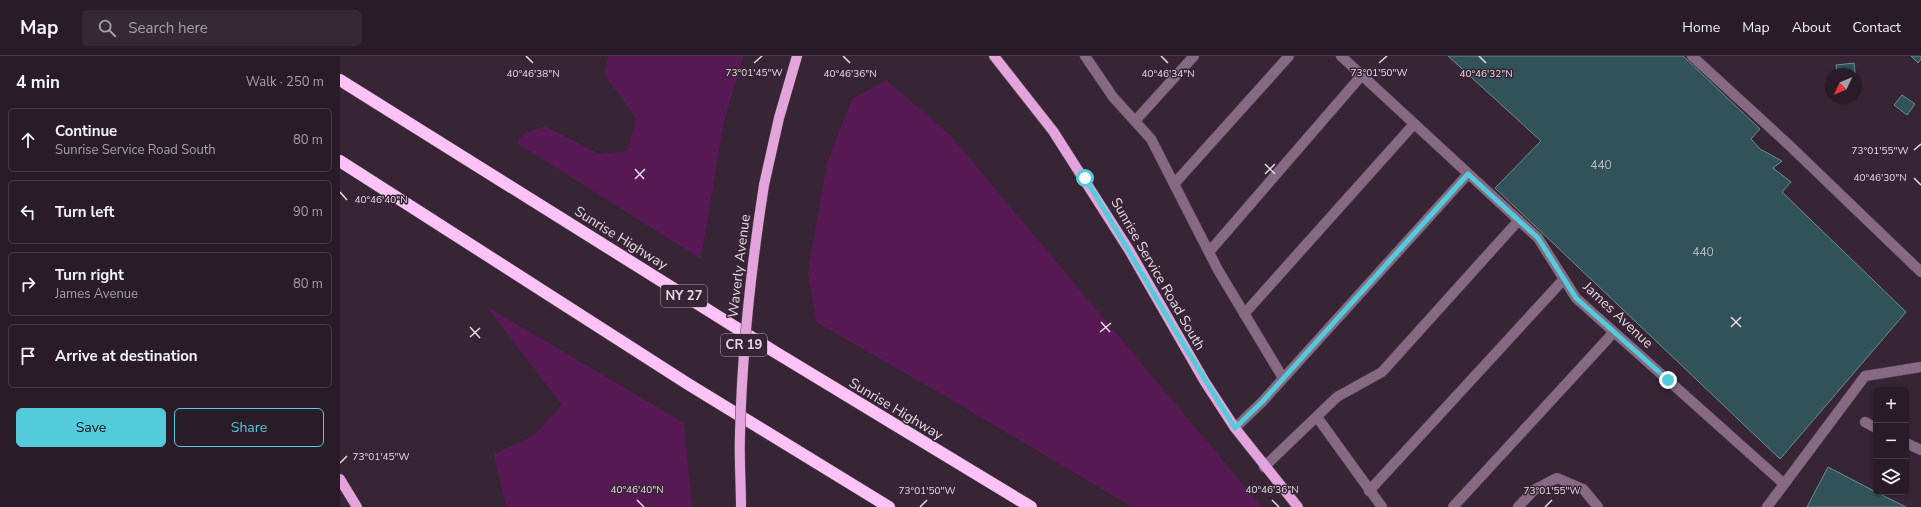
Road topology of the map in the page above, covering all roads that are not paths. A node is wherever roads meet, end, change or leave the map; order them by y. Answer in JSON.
{"nodes":[{"id":1,"x":797,"y":56,"type":"edge"},
{"id":2,"x":994,"y":56,"type":"edge"},
{"id":3,"x":1085,"y":56,"type":"edge"},
{"id":4,"x":1194,"y":56,"type":"edge"},
{"id":5,"x":1289,"y":56,"type":"edge"},
{"id":6,"x":1341,"y":56,"type":"edge"},
{"id":7,"x":1692,"y":56,"type":"edge"},
{"id":8,"x":1362,"y":75,"type":"junction"},
{"id":9,"x":340,"y":80,"type":"edge"},
{"id":10,"x":1135,"y":121,"type":"junction"},
{"id":11,"x":1414,"y":124,"type":"junction"},
{"id":12,"x":340,"y":161,"type":"edge"},
{"id":13,"x":1468,"y":174,"type":"junction"},
{"id":14,"x":1174,"y":184,"type":"junction"},
{"id":15,"x":1519,"y":220,"type":"junction"},
{"id":16,"x":1209,"y":252,"type":"junction"},
{"id":17,"x":1921,"y":272,"type":"edge"},
{"id":18,"x":1564,"y":279,"type":"junction"},
{"id":19,"x":1244,"y":314,"type":"junction"},
{"id":20,"x":1614,"y":332,"type":"junction"},
{"id":21,"x":1921,"y":367,"type":"edge"},
{"id":22,"x":1283,"y":378,"type":"junction"},
{"id":23,"x":1317,"y":417,"type":"junction"},
{"id":24,"x":1865,"y":422,"type":"dead end"},
{"id":25,"x":1873,"y":426,"type":"edge"},
{"id":26,"x":1235,"y":428,"type":"junction"},
{"id":27,"x":1909,"y":444,"type":"edge"},
{"id":28,"x":1921,"y":450,"type":"edge"},
{"id":29,"x":1264,"y":467,"type":"junction"},
{"id":30,"x":340,"y":480,"type":"edge"},
{"id":31,"x":1783,"y":483,"type":"junction"},
{"id":32,"x":1369,"y":491,"type":"junction"},
{"id":33,"x":357,"y":507,"type":"edge"},
{"id":34,"x":741,"y":507,"type":"edge"},
{"id":35,"x":889,"y":507,"type":"edge"},
{"id":36,"x":1031,"y":507,"type":"edge"},
{"id":37,"x":1298,"y":507,"type":"edge"},
{"id":38,"x":1382,"y":507,"type":"edge"},
{"id":39,"x":1453,"y":507,"type":"edge"},
{"id":40,"x":1518,"y":507,"type":"edge"},
{"id":41,"x":1598,"y":507,"type":"edge"},
{"id":42,"x":1767,"y":507,"type":"edge"}],
"edges":[{"from":1,"to":34,"type":"main road","name":"Waverly Avenue","number":"CR 19","bridge":true},
{"from":2,"to":26,"type":"main road","name":"Sunrise Service Road South"},
{"from":3,"to":10,"type":"street"},
{"from":4,"to":10,"type":"street"},
{"from":5,"to":14,"type":"street"},
{"from":6,"to":8,"type":"street","name":"James Avenue"},
{"from":7,"to":17,"type":"street"},
{"from":8,"to":11,"type":"street","name":"James Avenue"},
{"from":8,"to":16,"type":"street"},
{"from":9,"to":36,"type":"highway","name":"Sunrise Highway","number":"NY 27"},
{"from":10,"to":14,"type":"street"},
{"from":11,"to":13,"type":"street","name":"James Avenue"},
{"from":11,"to":19,"type":"street"},
{"from":12,"to":35,"type":"highway"},
{"from":13,"to":15,"type":"street","name":"James Avenue"},
{"from":13,"to":22,"type":"street"},
{"from":14,"to":16,"type":"street"},
{"from":15,"to":18,"type":"street","name":"James Avenue"},
{"from":15,"to":23,"type":"street"},
{"from":16,"to":19,"type":"street"},
{"from":18,"to":20,"type":"street","name":"James Avenue"},
{"from":18,"to":32,"type":"street"},
{"from":19,"to":22,"type":"street"},
{"from":20,"to":31,"type":"street","name":"James Avenue"},
{"from":20,"to":39,"type":"street"},
{"from":21,"to":31,"type":"street"},
{"from":22,"to":26,"type":"street"},
{"from":23,"to":29,"type":"street"},
{"from":23,"to":32,"type":"street"},
{"from":24,"to":25,"type":"street"},
{"from":26,"to":29,"type":"main road","name":"Sunrise Service Road South"},
{"from":27,"to":28,"type":"street"},
{"from":29,"to":37,"type":"main road","name":"Sunrise Service Road South"},
{"from":30,"to":33,"type":"main road"},
{"from":31,"to":42,"type":"street"},
{"from":32,"to":38,"type":"street"},
{"from":40,"to":41,"type":"street"}]}
